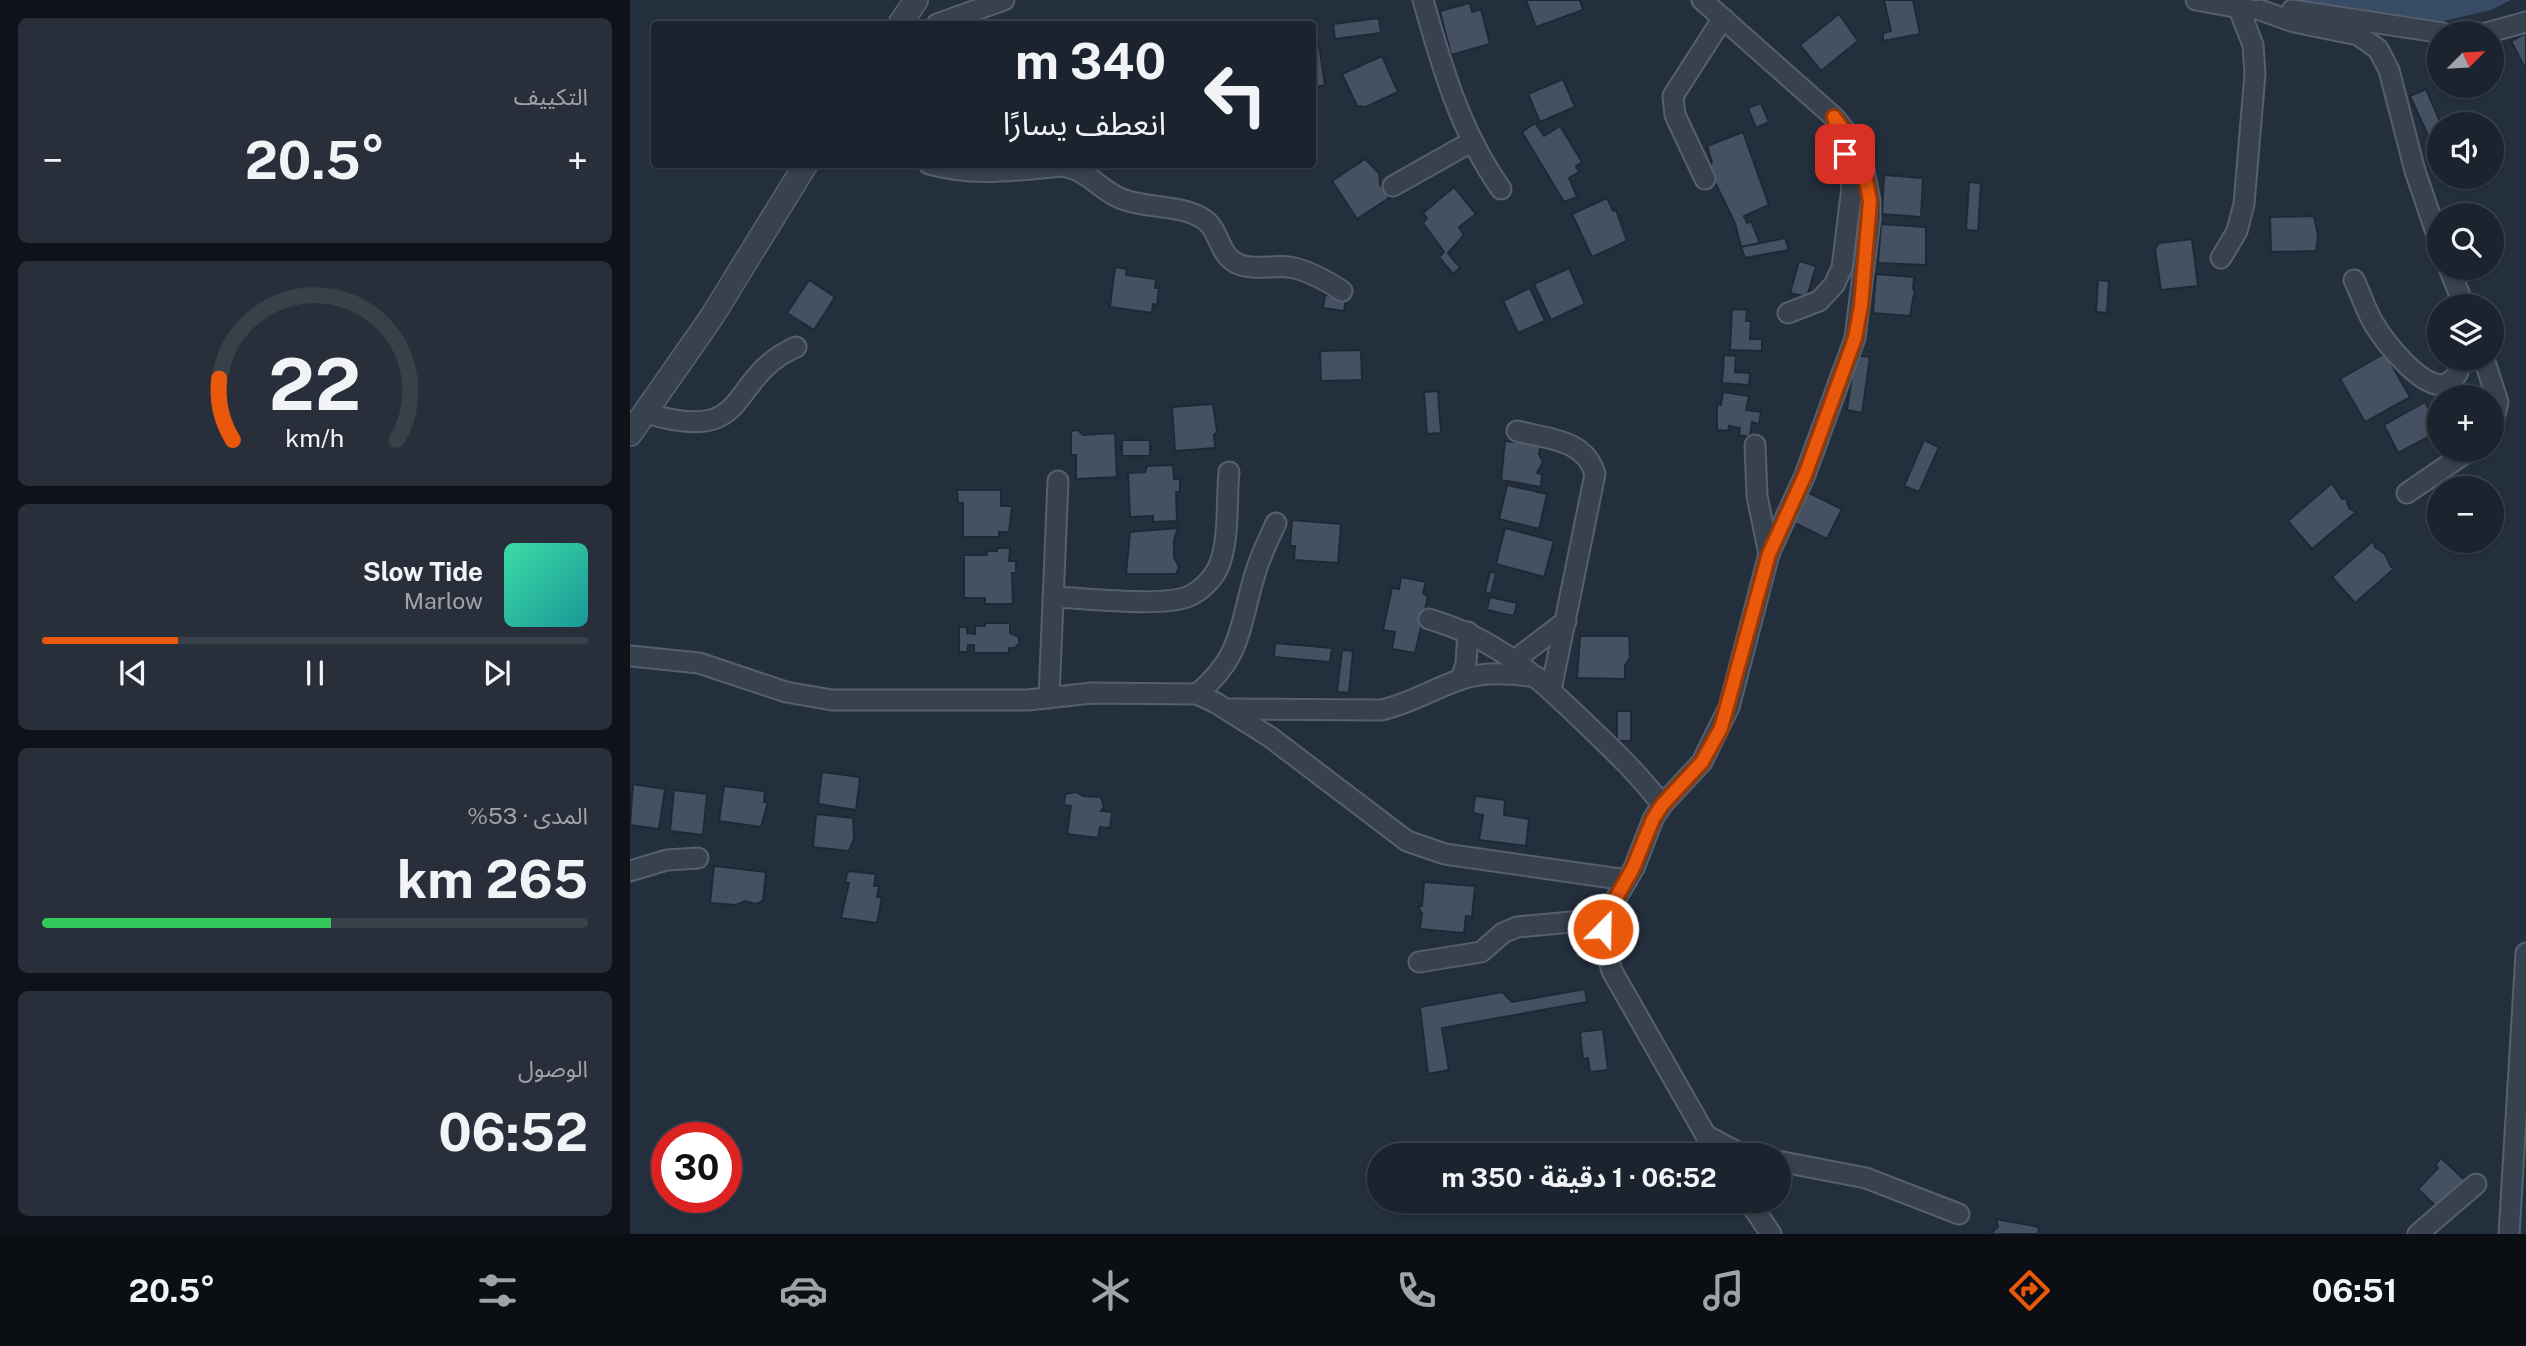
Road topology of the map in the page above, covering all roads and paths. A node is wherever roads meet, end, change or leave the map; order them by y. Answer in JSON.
{"nodes":[{"id":1,"x":916,"y":0,"type":"edge"},
{"id":2,"x":1003,"y":0,"type":"edge"},
{"id":3,"x":1423,"y":0,"type":"edge"},
{"id":4,"x":1702,"y":0,"type":"edge"},
{"id":5,"x":2196,"y":0,"type":"edge"},
{"id":6,"x":2239,"y":9,"type":"junction"},
{"id":7,"x":2260,"y":10,"type":"junction"},
{"id":8,"x":1723,"y":18,"type":"junction"},
{"id":9,"x":902,"y":21,"type":"edge"},
{"id":10,"x":945,"y":21,"type":"edge"},
{"id":11,"x":2526,"y":22,"type":"edge"},
{"id":12,"x":2504,"y":28,"type":"edge"},
{"id":13,"x":2427,"y":30,"type":"edge"},
{"id":14,"x":1834,"y":117,"type":"junction"},
{"id":15,"x":1471,"y":142,"type":"junction"},
{"id":16,"x":804,"y":168,"type":"edge"},
{"id":17,"x":943,"y":168,"type":"edge"},
{"id":18,"x":1054,"y":168,"type":"edge"},
{"id":19,"x":1074,"y":168,"type":"edge"},
{"id":20,"x":1705,"y":179,"type":"dead end"},
{"id":21,"x":1393,"y":186,"type":"dead end"},
{"id":22,"x":1501,"y":189,"type":"dead end"},
{"id":23,"x":2427,"y":206,"type":"edge"},
{"id":24,"x":2221,"y":258,"type":"dead end"},
{"id":25,"x":2354,"y":279,"type":"dead end"},
{"id":26,"x":1342,"y":291,"type":"dead end"},
{"id":27,"x":1788,"y":313,"type":"dead end"},
{"id":28,"x":796,"y":347,"type":"dead end"},
{"id":29,"x":2459,"y":371,"type":"edge"},
{"id":30,"x":646,"y":413,"type":"junction"},
{"id":31,"x":1517,"y":431,"type":"dead end"},
{"id":32,"x":630,"y":434,"type":"edge"},
{"id":33,"x":1755,"y":445,"type":"dead end"},
{"id":34,"x":2452,"y":462,"type":"edge"},
{"id":35,"x":1228,"y":472,"type":"dead end"},
{"id":36,"x":1058,"y":481,"type":"dead end"},
{"id":37,"x":2407,"y":493,"type":"dead end"},
{"id":38,"x":1276,"y":523,"type":"dead end"},
{"id":39,"x":1769,"y":554,"type":"junction"},
{"id":40,"x":1053,"y":597,"type":"junction"},
{"id":41,"x":1429,"y":619,"type":"dead end"},
{"id":42,"x":1566,"y":621,"type":"junction"},
{"id":43,"x":1468,"y":632,"type":"junction"},
{"id":44,"x":630,"y":656,"type":"edge"},
{"id":45,"x":1516,"y":659,"type":"junction"},
{"id":46,"x":1461,"y":679,"type":"junction"},
{"id":47,"x":1544,"y":684,"type":"junction"},
{"id":48,"x":1197,"y":695,"type":"junction"},
{"id":49,"x":1049,"y":698,"type":"junction"},
{"id":50,"x":1225,"y":709,"type":"junction"},
{"id":51,"x":1662,"y":805,"type":"junction"},
{"id":52,"x":698,"y":858,"type":"dead end"},
{"id":53,"x":630,"y":871,"type":"edge"},
{"id":54,"x":1627,"y":880,"type":"junction"},
{"id":55,"x":1604,"y":919,"type":"junction"},
{"id":56,"x":2526,"y":953,"type":"edge"},
{"id":57,"x":1419,"y":962,"type":"dead end"},
{"id":58,"x":2525,"y":1002,"type":"edge"},
{"id":59,"x":1702,"y":1133,"type":"junction"},
{"id":60,"x":1709,"y":1143,"type":"edge"},
{"id":61,"x":1721,"y":1143,"type":"edge"},
{"id":62,"x":1791,"y":1164,"type":"edge"},
{"id":63,"x":2476,"y":1184,"type":"dead end"},
{"id":64,"x":1757,"y":1213,"type":"edge"},
{"id":65,"x":1959,"y":1214,"type":"dead end"},
{"id":66,"x":1771,"y":1234,"type":"edge"},
{"id":67,"x":2418,"y":1234,"type":"edge"},
{"id":68,"x":2509,"y":1234,"type":"edge"}],
"edges":[{"from":1,"to":9,"type":"street"},
{"from":2,"to":10,"type":"street"},
{"from":3,"to":15,"type":"street"},
{"from":4,"to":8,"type":"street"},
{"from":5,"to":6,"type":"street"},
{"from":6,"to":7,"type":"street"},
{"from":6,"to":24,"type":"street"},
{"from":7,"to":13,"type":"street"},
{"from":7,"to":23,"type":"street"},
{"from":8,"to":14,"type":"street"},
{"from":8,"to":20,"type":"street"},
{"from":11,"to":12,"type":"street"},
{"from":14,"to":27,"type":"street"},
{"from":14,"to":39,"type":"street"},
{"from":15,"to":21,"type":"street"},
{"from":15,"to":22,"type":"street"},
{"from":16,"to":30,"type":"street"},
{"from":17,"to":18,"type":"street"},
{"from":19,"to":26,"type":"street"},
{"from":25,"to":29,"type":"street"},
{"from":28,"to":30,"type":"street"},
{"from":30,"to":32,"type":"street"},
{"from":31,"to":42,"type":"street"},
{"from":33,"to":39,"type":"street"},
{"from":34,"to":37,"type":"street"},
{"from":35,"to":40,"type":"street"},
{"from":36,"to":40,"type":"street"},
{"from":38,"to":48,"type":"street"},
{"from":39,"to":51,"type":"street"},
{"from":40,"to":49,"type":"street"},
{"from":41,"to":43,"type":"street"},
{"from":42,"to":45,"type":"street"},
{"from":42,"to":47,"type":"street"},
{"from":43,"to":45,"type":"street"},
{"from":43,"to":46,"type":"street"},
{"from":44,"to":49,"type":"street"},
{"from":45,"to":47,"type":"street"},
{"from":46,"to":47,"type":"street"},
{"from":46,"to":50,"type":"street"},
{"from":47,"to":51,"type":"street"},
{"from":48,"to":49,"type":"street"},
{"from":48,"to":50,"type":"street"},
{"from":50,"to":54,"type":"street"},
{"from":51,"to":54,"type":"street"},
{"from":52,"to":53,"type":"street"},
{"from":54,"to":55,"type":"street"},
{"from":55,"to":57,"type":"street"},
{"from":55,"to":59,"type":"street"},
{"from":56,"to":58,"type":"street"},
{"from":58,"to":68,"type":"street"},
{"from":59,"to":60,"type":"street"},
{"from":59,"to":61,"type":"street"},
{"from":62,"to":65,"type":"street"},
{"from":63,"to":67,"type":"street"},
{"from":64,"to":66,"type":"street"}]}
